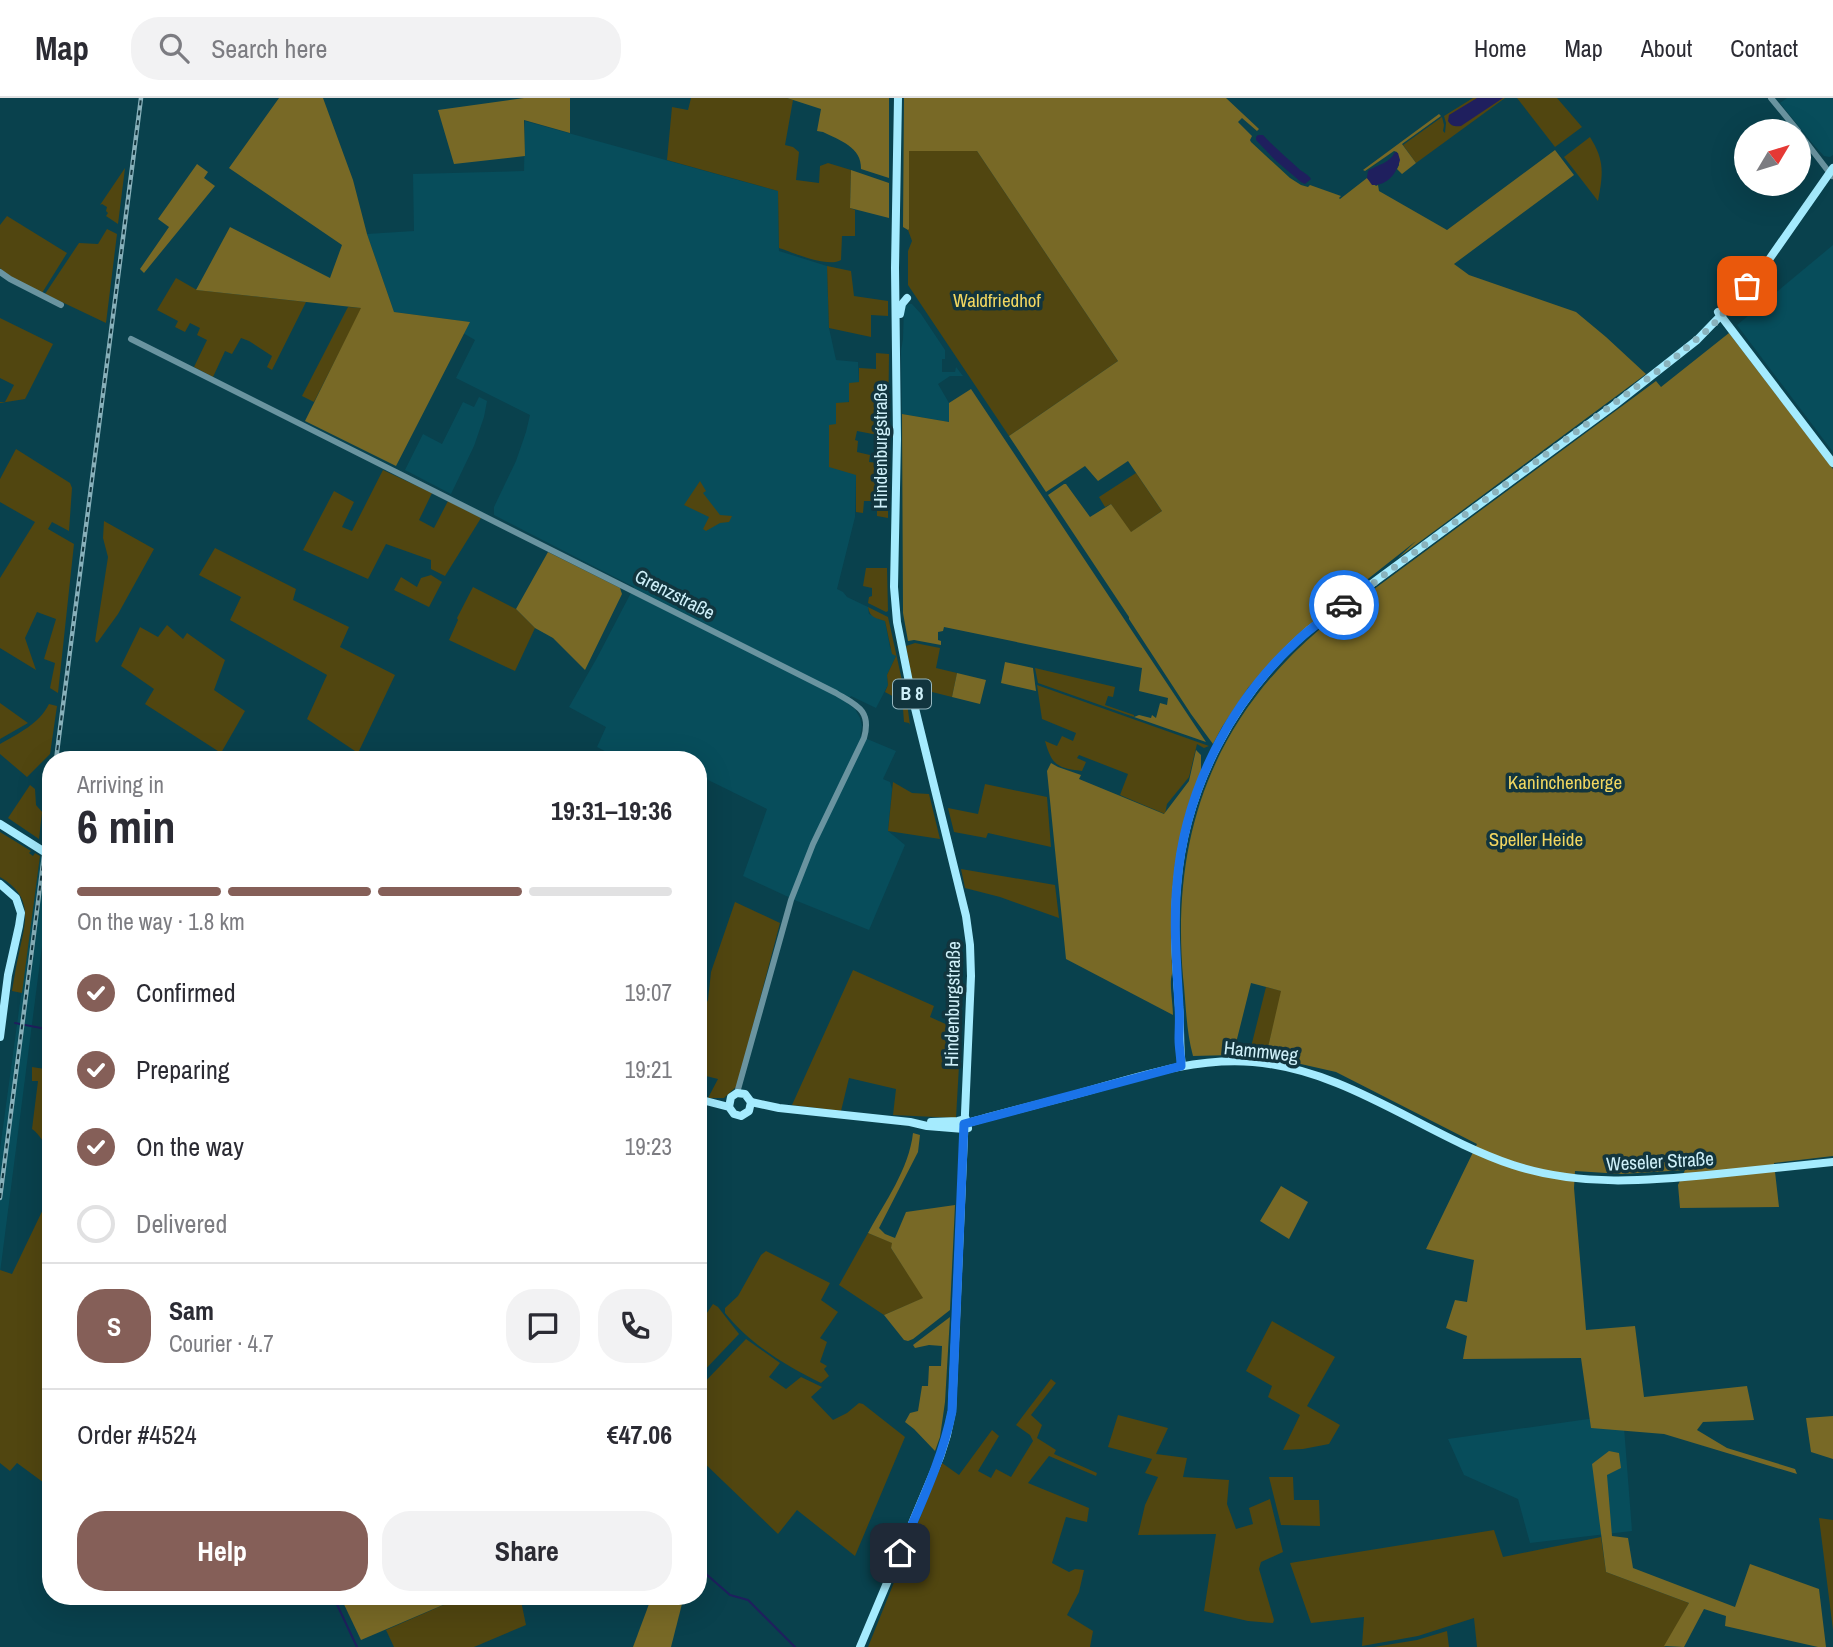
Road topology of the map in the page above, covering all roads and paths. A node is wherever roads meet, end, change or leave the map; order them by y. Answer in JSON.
{"nodes":[{"id":1,"x":898,"y":98,"type":"edge"},
{"id":2,"x":1770,"y":98,"type":"edge"},
{"id":3,"x":1787,"y":119,"type":"edge"},
{"id":4,"x":1811,"y":148,"type":"edge"},
{"id":5,"x":1832,"y":173,"type":"edge"},
{"id":6,"x":1768,"y":261,"type":"junction"},
{"id":7,"x":0,"y":272,"type":"edge"},
{"id":8,"x":906,"y":298,"type":"dead end"},
{"id":9,"x":61,"y":306,"type":"dead end"},
{"id":10,"x":1718,"y":317,"type":"junction"},
{"id":11,"x":1727,"y":330,"type":"junction"},
{"id":12,"x":131,"y":340,"type":"dead end"},
{"id":13,"x":1697,"y":340,"type":"junction"},
{"id":14,"x":896,"y":352,"type":"junction"},
{"id":15,"x":1751,"y":356,"type":"junction"},
{"id":16,"x":1776,"y":388,"type":"junction"},
{"id":17,"x":1833,"y":463,"type":"edge"},
{"id":18,"x":0,"y":824,"type":"edge"},
{"id":19,"x":42,"y":850,"type":"edge"},
{"id":20,"x":0,"y":884,"type":"edge"},
{"id":21,"x":3,"y":986,"type":"edge"},
{"id":22,"x":0,"y":1037,"type":"edge"},
{"id":23,"x":1184,"y":1065,"type":"junction"},
{"id":24,"x":746,"y":1099,"type":"junction"},
{"id":25,"x":707,"y":1100,"type":"edge"},
{"id":26,"x":729,"y":1103,"type":"junction"},
{"id":27,"x":1014,"y":1111,"type":"junction"},
{"id":28,"x":964,"y":1122,"type":"junction"},
{"id":29,"x":1492,"y":1157,"type":"joint"},
{"id":30,"x":1833,"y":1162,"type":"edge"},
{"id":31,"x":860,"y":1647,"type":"edge"}],
"edges":[{"from":1,"to":14,"type":"main road","name":"Hindenburgstraße","number":"B 8"},
{"from":2,"to":3,"type":"street"},
{"from":4,"to":5,"type":"street"},
{"from":5,"to":6,"type":"main road"},
{"from":6,"to":10,"type":"main road"},
{"from":6,"to":16,"type":"main road"},
{"from":7,"to":9,"type":"street"},
{"from":8,"to":14,"type":"main road","name":"Hindenburgstraße","number":"B 8"},
{"from":10,"to":11,"type":"main road"},
{"from":10,"to":13,"type":"main road"},
{"from":10,"to":15,"type":"main road"},
{"from":11,"to":13,"type":"main road"},
{"from":11,"to":15,"type":"main road"},
{"from":12,"to":24,"type":"street","name":"Grenzstraße"},
{"from":13,"to":23,"type":"main road"},
{"from":14,"to":28,"type":"main road","name":"Hindenburgstraße","number":"B 8"},
{"from":15,"to":16,"type":"main road"},
{"from":16,"to":17,"type":"main road"},
{"from":18,"to":19,"type":"main road"},
{"from":20,"to":21,"type":"main road"},
{"from":21,"to":22,"type":"main road"},
{"from":23,"to":27,"type":"main road","name":"Hammweg"},
{"from":23,"to":29,"type":"main road","name":"Hammweg"},
{"from":24,"to":26,"type":"main road"},
{"from":24,"to":26,"type":"main road","name":"Hammweg"},
{"from":24,"to":28,"type":"main road","name":"Hammweg"},
{"from":25,"to":26,"type":"main road","name":"Hammweg"},
{"from":27,"to":28,"type":"main road","name":"Hammweg"},
{"from":27,"to":28,"type":"main road","name":"Hammweg"},
{"from":28,"to":31,"type":"main road","name":"Hindenburgstraße","number":"B 8"},
{"from":29,"to":30,"type":"main road","name":"Weseler Straße"}]}
